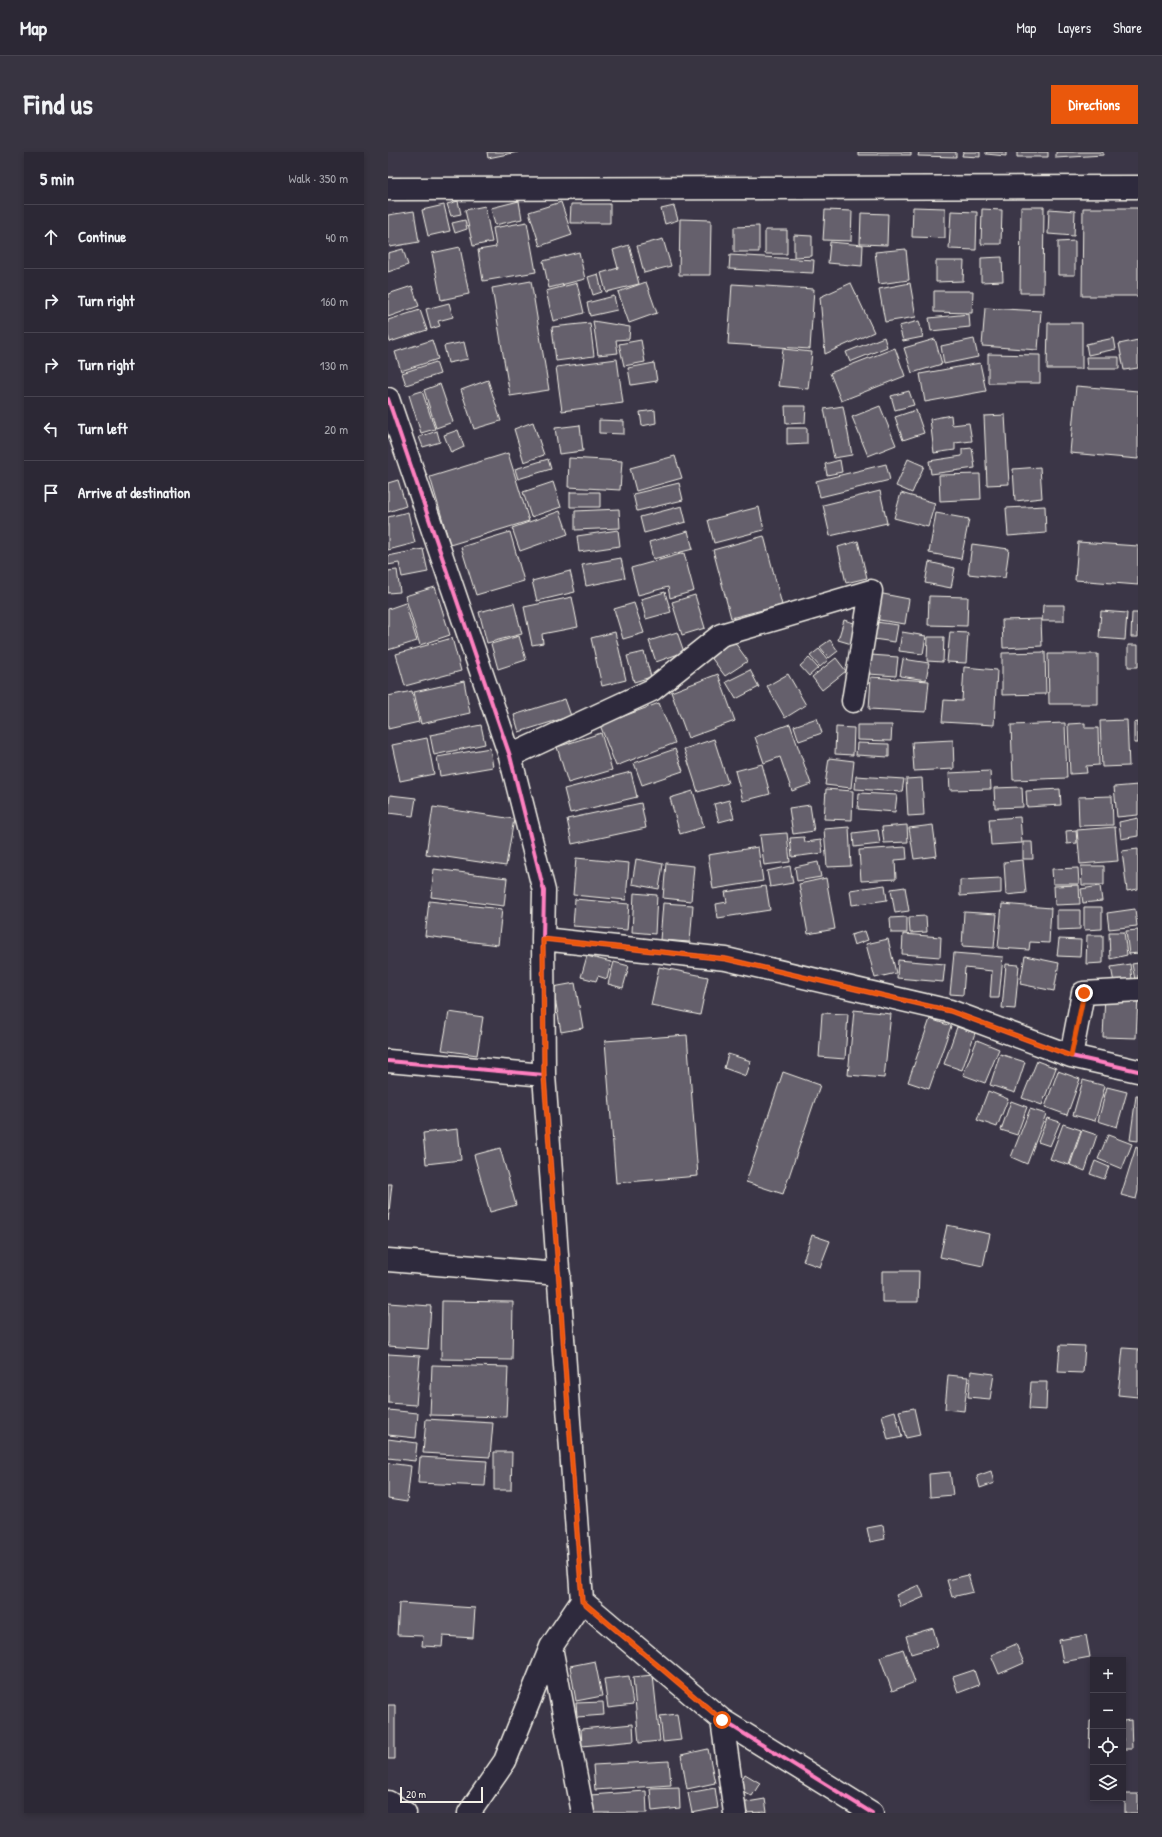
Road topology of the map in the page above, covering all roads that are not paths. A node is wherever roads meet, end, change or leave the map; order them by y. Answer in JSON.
{"nodes":[{"id":1,"x":1138,"y":187,"type":"edge"},
{"id":2,"x":388,"y":189,"type":"edge"},
{"id":3,"x":388,"y":399,"type":"edge"},
{"id":4,"x":853,"y":702,"type":"dead end"},
{"id":5,"x":510,"y":756,"type":"junction"},
{"id":6,"x":543,"y":939,"type":"junction"},
{"id":7,"x":1138,"y":990,"type":"edge"},
{"id":8,"x":1071,"y":1056,"type":"junction"},
{"id":9,"x":388,"y":1061,"type":"edge"},
{"id":10,"x":1138,"y":1071,"type":"edge"},
{"id":11,"x":544,"y":1076,"type":"junction"},
{"id":12,"x":388,"y":1260,"type":"edge"},
{"id":13,"x":559,"y":1274,"type":"junction"},
{"id":14,"x":582,"y":1601,"type":"junction"},
{"id":15,"x":551,"y":1647,"type":"junction"},
{"id":16,"x":722,"y":1720,"type":"junction"},
{"id":17,"x":388,"y":1802,"type":"edge"},
{"id":18,"x":404,"y":1813,"type":"edge"},
{"id":19,"x":469,"y":1813,"type":"edge"},
{"id":20,"x":583,"y":1813,"type":"edge"},
{"id":21,"x":735,"y":1813,"type":"edge"},
{"id":22,"x":872,"y":1813,"type":"edge"}],
"edges":[{"from":1,"to":2,"type":"street"},
{"from":3,"to":5,"type":"street"},
{"from":4,"to":5,"type":"street"},
{"from":5,"to":6,"type":"street"},
{"from":6,"to":8,"type":"street"},
{"from":6,"to":11,"type":"street"},
{"from":7,"to":8,"type":"street"},
{"from":8,"to":10,"type":"street"},
{"from":9,"to":11,"type":"street"},
{"from":11,"to":13,"type":"street"},
{"from":12,"to":13,"type":"street"},
{"from":13,"to":14,"type":"street"},
{"from":14,"to":15,"type":"street"},
{"from":14,"to":16,"type":"street"},
{"from":15,"to":19,"type":"street"},
{"from":15,"to":20,"type":"street"},
{"from":16,"to":21,"type":"street"},
{"from":16,"to":22,"type":"street"},
{"from":17,"to":18,"type":"street"}]}
